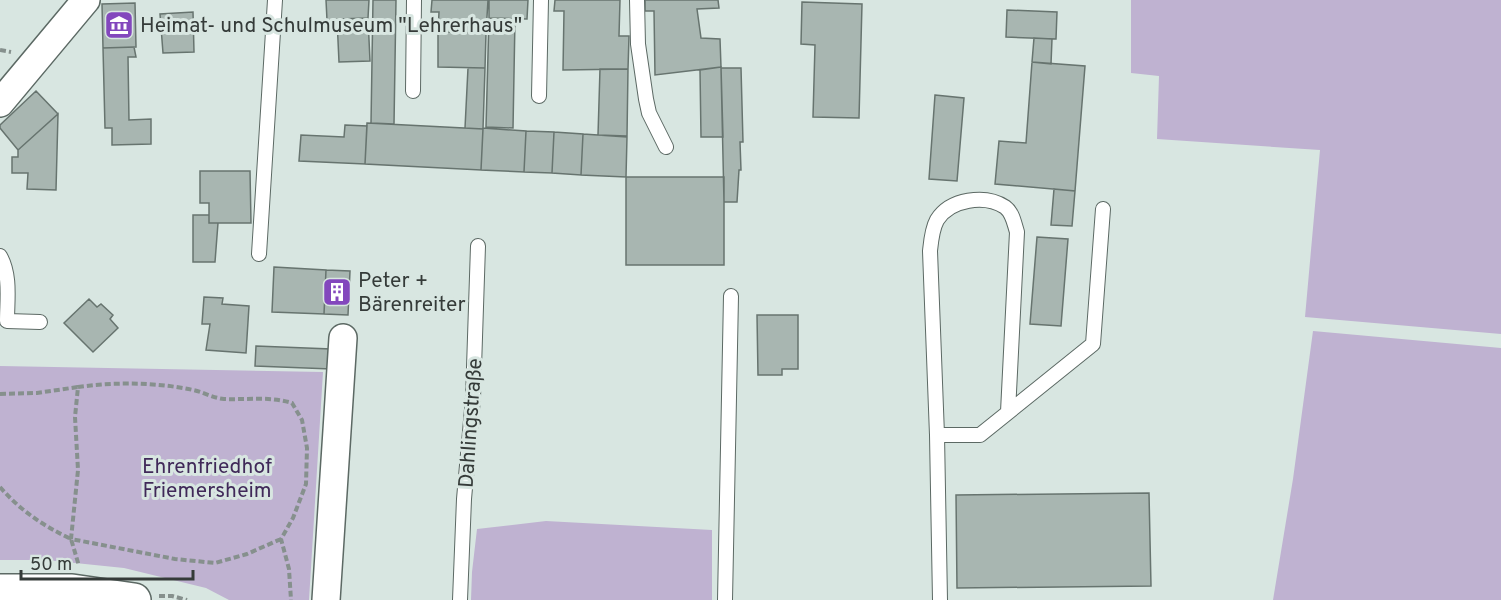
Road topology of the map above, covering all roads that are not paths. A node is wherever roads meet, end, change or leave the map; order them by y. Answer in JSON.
{"nodes":[{"id":1,"x":86,"y":0,"type":"edge"},
{"id":2,"x":275,"y":0,"type":"edge"},
{"id":3,"x":414,"y":0,"type":"edge"},
{"id":4,"x":541,"y":0,"type":"edge"},
{"id":5,"x":637,"y":0,"type":"edge"},
{"id":6,"x":413,"y":91,"type":"dead end"},
{"id":7,"x":539,"y":96,"type":"dead end"},
{"id":8,"x":0,"y":103,"type":"edge"},
{"id":9,"x":666,"y":147,"type":"dead end"},
{"id":10,"x":1103,"y":208,"type":"dead end"},
{"id":11,"x":478,"y":246,"type":"dead end"},
{"id":12,"x":259,"y":254,"type":"dead end"},
{"id":13,"x":0,"y":256,"type":"edge"},
{"id":14,"x":731,"y":296,"type":"dead end"},
{"id":15,"x":40,"y":322,"type":"dead end"},
{"id":16,"x":343,"y":338,"type":"dead end"},
{"id":17,"x":1008,"y":412,"type":"junction"},
{"id":18,"x":937,"y":435,"type":"junction"},
{"id":19,"x":0,"y":591,"type":"edge"},
{"id":20,"x":134,"y":600,"type":"edge"},
{"id":21,"x":326,"y":600,"type":"edge"},
{"id":22,"x":460,"y":600,"type":"edge"},
{"id":23,"x":725,"y":600,"type":"edge"},
{"id":24,"x":940,"y":600,"type":"edge"}],
"edges":[{"from":1,"to":8,"type":"street"},
{"from":2,"to":12,"type":"lane"},
{"from":3,"to":6,"type":"lane"},
{"from":4,"to":7,"type":"lane"},
{"from":5,"to":9,"type":"lane"},
{"from":10,"to":17,"type":"lane"},
{"from":11,"to":22,"type":"lane","name":"Dahlingstraße"},
{"from":13,"to":15,"type":"lane"},
{"from":14,"to":23,"type":"lane"},
{"from":16,"to":21,"type":"street"},
{"from":17,"to":18,"type":"lane"},
{"from":17,"to":18,"type":"lane"},
{"from":18,"to":24,"type":"lane"},
{"from":19,"to":20,"type":"street"}]}
